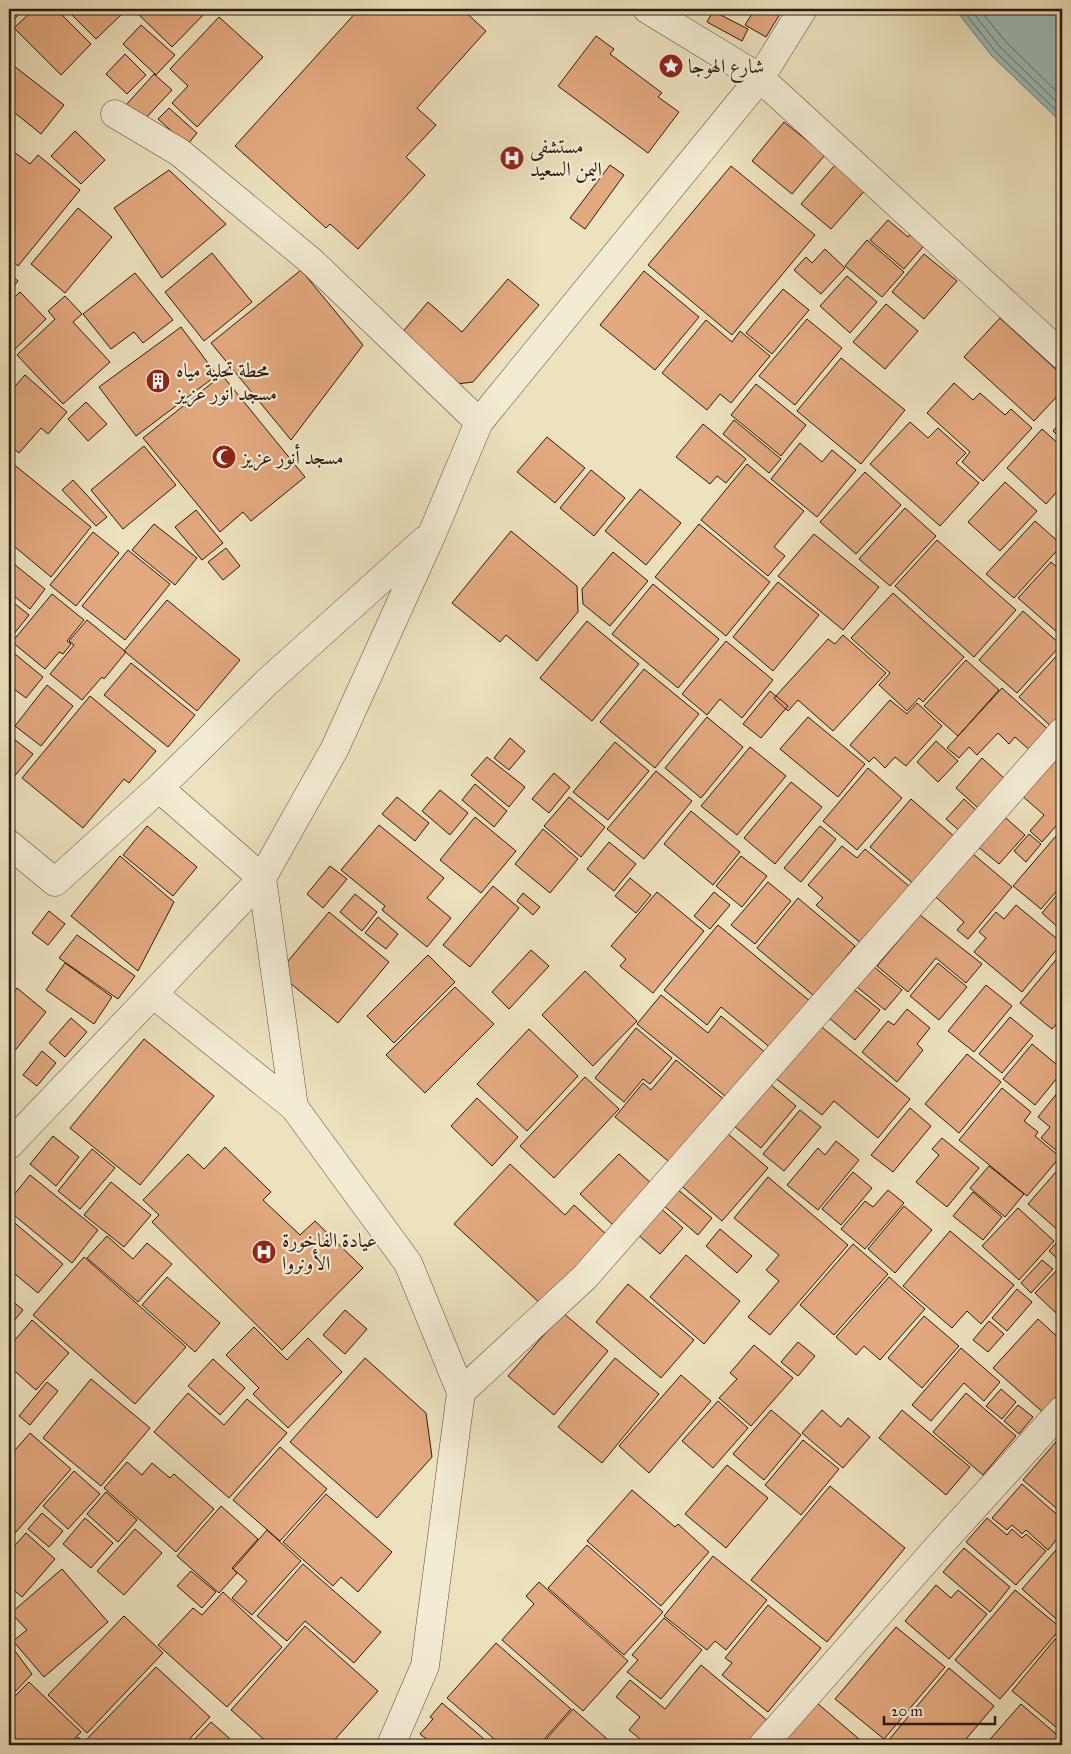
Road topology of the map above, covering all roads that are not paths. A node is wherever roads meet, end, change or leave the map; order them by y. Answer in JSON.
{"nodes":[{"id":1,"x":646,"y":9,"type":"edge"},
{"id":2,"x":803,"y":9,"type":"edge"},
{"id":3,"x":760,"y":78,"type":"junction"},
{"id":4,"x":115,"y":114,"type":"dead end"},
{"id":5,"x":1062,"y":355,"type":"edge"},
{"id":6,"x":479,"y":422,"type":"junction"},
{"id":7,"x":432,"y":534,"type":"junction"},
{"id":8,"x":1062,"y":732,"type":"edge"},
{"id":9,"x":159,"y":788,"type":"junction"},
{"id":10,"x":9,"y":844,"type":"edge"},
{"id":11,"x":262,"y":878,"type":"junction"},
{"id":12,"x":153,"y":994,"type":"junction"},
{"id":13,"x":294,"y":1107,"type":"junction"},
{"id":14,"x":9,"y":1144,"type":"edge"},
{"id":15,"x":461,"y":1392,"type":"junction"},
{"id":16,"x":1062,"y":1410,"type":"edge"},
{"id":17,"x":391,"y":1745,"type":"edge"},
{"id":18,"x":763,"y":1745,"type":"edge"}],
"edges":[{"from":1,"to":3,"type":"street"},
{"from":2,"to":3,"type":"street"},
{"from":3,"to":5,"type":"street"},
{"from":3,"to":6,"type":"street"},
{"from":4,"to":6,"type":"street"},
{"from":6,"to":7,"type":"street"},
{"from":7,"to":9,"type":"street"},
{"from":7,"to":11,"type":"street"},
{"from":8,"to":15,"type":"street"},
{"from":9,"to":10,"type":"street"},
{"from":9,"to":11,"type":"street"},
{"from":11,"to":12,"type":"street"},
{"from":11,"to":13,"type":"street"},
{"from":12,"to":13,"type":"street"},
{"from":12,"to":14,"type":"street"},
{"from":13,"to":15,"type":"street"},
{"from":15,"to":17,"type":"street"},
{"from":16,"to":18,"type":"street"}]}
